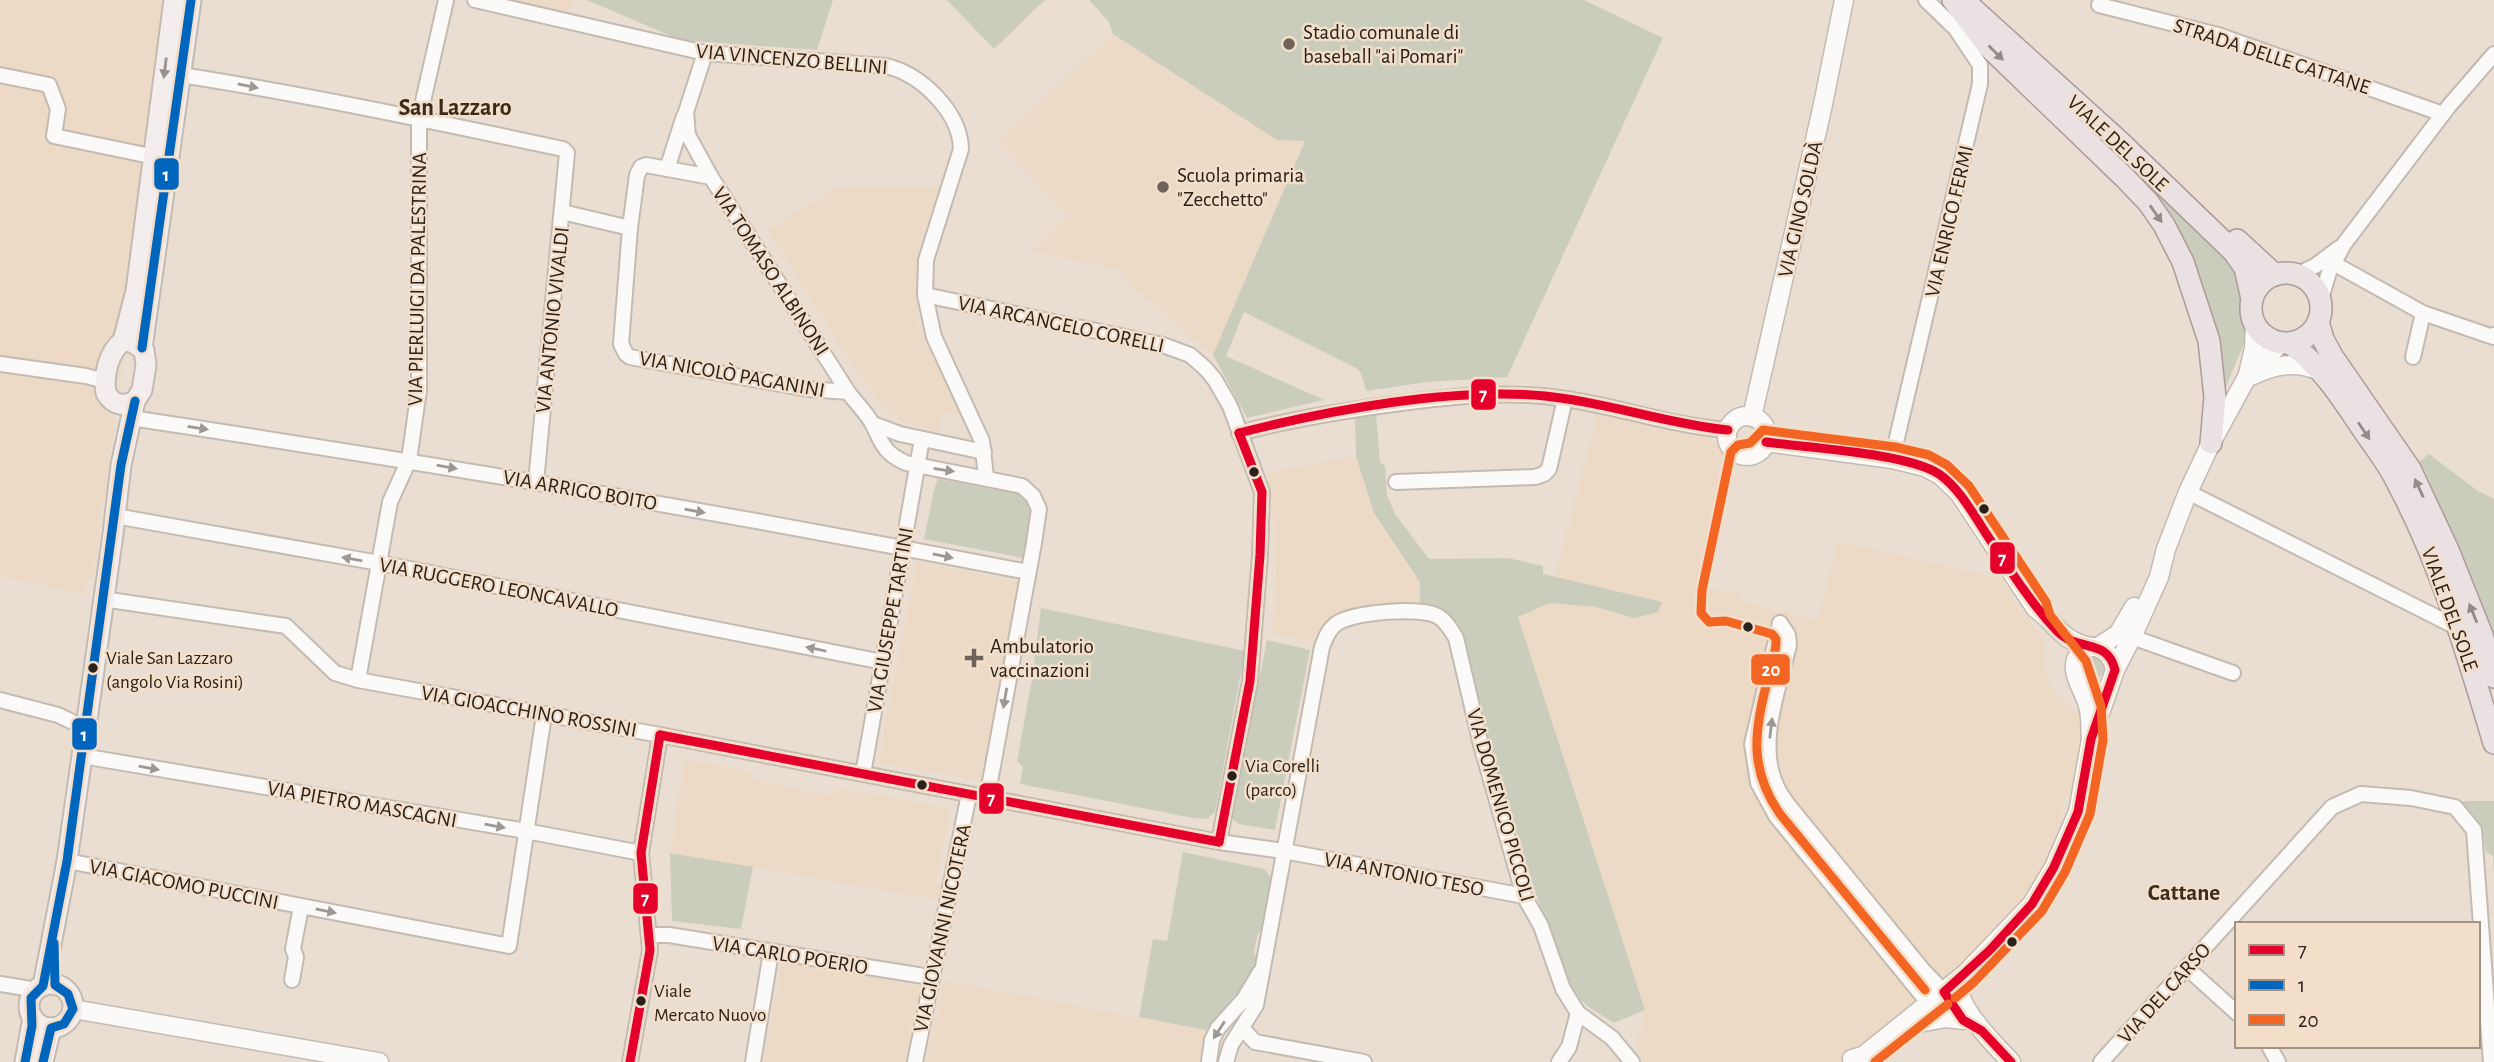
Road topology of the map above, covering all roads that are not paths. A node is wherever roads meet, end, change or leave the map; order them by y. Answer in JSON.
{"nodes":[{"id":1,"x":174,"y":0,"type":"edge"},
{"id":2,"x":191,"y":0,"type":"edge"},
{"id":3,"x":446,"y":0,"type":"edge"},
{"id":4,"x":475,"y":0,"type":"edge"},
{"id":5,"x":1844,"y":0,"type":"edge"},
{"id":6,"x":1926,"y":0,"type":"edge"},
{"id":7,"x":1953,"y":0,"type":"edge"},
{"id":8,"x":1963,"y":0,"type":"edge"},
{"id":9,"x":1984,"y":0,"type":"edge"},
{"id":10,"x":2099,"y":5,"type":"dead end"},
{"id":11,"x":705,"y":54,"type":"junction"},
{"id":12,"x":2494,"y":54,"type":"edge"},
{"id":13,"x":0,"y":75,"type":"edge"},
{"id":14,"x":181,"y":75,"type":"junction"},
{"id":15,"x":685,"y":112,"type":"junction"},
{"id":16,"x":2443,"y":114,"type":"junction"},
{"id":17,"x":419,"y":120,"type":"junction"},
{"id":18,"x":155,"y":157,"type":"junction"},
{"id":19,"x":667,"y":169,"type":"junction"},
{"id":20,"x":711,"y":177,"type":"junction"},
{"id":21,"x":562,"y":212,"type":"junction"},
{"id":22,"x":630,"y":228,"type":"junction"},
{"id":23,"x":2344,"y":244,"type":"junction"},
{"id":24,"x":2333,"y":263,"type":"junction"},
{"id":25,"x":2285,"y":275,"type":"junction"},
{"id":26,"x":925,"y":295,"type":"junction"},
{"id":27,"x":2252,"y":299,"type":"junction"},
{"id":28,"x":2319,"y":312,"type":"junction"},
{"id":29,"x":2423,"y":313,"type":"junction"},
{"id":30,"x":2255,"y":324,"type":"junction"},
{"id":31,"x":2494,"y":335,"type":"edge"},
{"id":32,"x":2286,"y":343,"type":"junction"},
{"id":33,"x":132,"y":344,"type":"junction"},
{"id":34,"x":2413,"y":356,"type":"dead end"},
{"id":35,"x":0,"y":364,"type":"edge"},
{"id":36,"x":106,"y":375,"type":"junction"},
{"id":37,"x":2326,"y":375,"type":"junction"},
{"id":38,"x":2247,"y":377,"type":"junction"},
{"id":39,"x":848,"y":392,"type":"junction"},
{"id":40,"x":1565,"y":399,"type":"junction"},
{"id":41,"x":113,"y":402,"type":"junction"},
{"id":42,"x":133,"y":410,"type":"junction"},
{"id":43,"x":1752,"y":416,"type":"junction"},
{"id":44,"x":873,"y":424,"type":"junction"},
{"id":45,"x":1728,"y":430,"type":"junction"},
{"id":46,"x":1239,"y":433,"type":"junction"},
{"id":47,"x":922,"y":439,"type":"junction"},
{"id":48,"x":1766,"y":442,"type":"junction"},
{"id":49,"x":2211,"y":443,"type":"junction"},
{"id":50,"x":984,"y":452,"type":"junction"},
{"id":51,"x":122,"y":454,"type":"junction"},
{"id":52,"x":1892,"y":459,"type":"junction"},
{"id":53,"x":409,"y":460,"type":"junction"},
{"id":54,"x":917,"y":466,"type":"junction"},
{"id":55,"x":986,"y":477,"type":"junction"},
{"id":56,"x":536,"y":482,"type":"junction"},
{"id":57,"x":1396,"y":482,"type":"dead end"},
{"id":58,"x":2188,"y":492,"type":"junction"},
{"id":59,"x":115,"y":516,"type":"junction"},
{"id":60,"x":903,"y":548,"type":"junction"},
{"id":61,"x":2166,"y":549,"type":"junction"},
{"id":62,"x":379,"y":564,"type":"junction"},
{"id":63,"x":1028,"y":572,"type":"junction"},
{"id":64,"x":103,"y":599,"type":"junction"},
{"id":65,"x":2036,"y":608,"type":"junction"},
{"id":66,"x":2460,"y":629,"type":"junction"},
{"id":67,"x":2133,"y":637,"type":"junction"},
{"id":68,"x":2094,"y":647,"type":"junction"},
{"id":69,"x":883,"y":662,"type":"junction"},
{"id":70,"x":2234,"y":673,"type":"dead end"},
{"id":71,"x":2077,"y":674,"type":"junction"},
{"id":72,"x":2112,"y":674,"type":"junction"},
{"id":73,"x":2494,"y":677,"type":"edge"},
{"id":74,"x":358,"y":680,"type":"junction"},
{"id":75,"x":0,"y":700,"type":"edge"},
{"id":76,"x":544,"y":715,"type":"junction"},
{"id":77,"x":85,"y":728,"type":"junction"},
{"id":78,"x":660,"y":735,"type":"junction"},
{"id":79,"x":2091,"y":739,"type":"junction"},
{"id":80,"x":2494,"y":743,"type":"edge"},
{"id":81,"x":82,"y":757,"type":"junction"},
{"id":82,"x":863,"y":774,"type":"junction"},
{"id":83,"x":969,"y":794,"type":"junction"},
{"id":84,"x":987,"y":798,"type":"junction"},
{"id":85,"x":526,"y":831,"type":"junction"},
{"id":86,"x":1219,"y":842,"type":"junction"},
{"id":87,"x":1284,"y":851,"type":"junction"},
{"id":88,"x":641,"y":853,"type":"junction"},
{"id":89,"x":66,"y":862,"type":"junction"},
{"id":90,"x":1524,"y":896,"type":"junction"},
{"id":91,"x":301,"y":906,"type":"junction"},
{"id":92,"x":650,"y":935,"type":"junction"},
{"id":93,"x":1999,"y":939,"type":"junction"},
{"id":94,"x":771,"y":952,"type":"junction"},
{"id":95,"x":2187,"y":968,"type":"junction"},
{"id":96,"x":1965,"y":974,"type":"junction"},
{"id":97,"x":930,"y":977,"type":"junction"},
{"id":98,"x":292,"y":981,"type":"dead end"},
{"id":99,"x":0,"y":984,"type":"edge"},
{"id":100,"x":45,"y":987,"type":"junction"},
{"id":101,"x":1934,"y":990,"type":"junction"},
{"id":102,"x":1250,"y":1002,"type":"junction"},
{"id":103,"x":73,"y":1009,"type":"junction"},
{"id":104,"x":2235,"y":1011,"type":"edge"},
{"id":105,"x":1578,"y":1013,"type":"junction"},
{"id":106,"x":33,"y":1018,"type":"junction"},
{"id":107,"x":1963,"y":1020,"type":"junction"},
{"id":108,"x":1900,"y":1027,"type":"junction"},
{"id":109,"x":51,"y":1028,"type":"junction"},
{"id":110,"x":1242,"y":1028,"type":"junction"},
{"id":111,"x":1982,"y":1031,"type":"junction"},
{"id":112,"x":633,"y":1058,"type":"edge"},
{"id":113,"x":1851,"y":1061,"type":"edge"},
{"id":114,"x":25,"y":1062,"type":"edge"},
{"id":115,"x":43,"y":1062,"type":"edge"},
{"id":116,"x":379,"y":1062,"type":"edge"},
{"id":117,"x":753,"y":1062,"type":"edge"},
{"id":118,"x":915,"y":1062,"type":"edge"},
{"id":119,"x":1209,"y":1062,"type":"edge"},
{"id":120,"x":1226,"y":1062,"type":"edge"},
{"id":121,"x":1364,"y":1062,"type":"edge"},
{"id":122,"x":1559,"y":1062,"type":"edge"},
{"id":123,"x":1632,"y":1062,"type":"edge"},
{"id":124,"x":2011,"y":1062,"type":"edge"},
{"id":125,"x":2101,"y":1062,"type":"edge"},
{"id":126,"x":2491,"y":1062,"type":"edge"}],
"edges":[{"from":1,"to":18,"type":"main road","one_way":true},
{"from":2,"to":14,"type":"main road"},
{"from":3,"to":17,"type":"street","name":"VIA PIERLUIGI DA PALESTRINA"},
{"from":4,"to":11,"type":"street","name":"VIA VINCENZO BELLINI"},
{"from":5,"to":43,"type":"street","name":"VIA GINO SOLDÀ"},
{"from":6,"to":52,"type":"street","name":"VIA ENRICO FERMI"},
{"from":7,"to":49,"type":"main road","one_way":true},
{"from":8,"to":27,"type":"main road","name":"VIALE DEL SOLE"},
{"from":9,"to":25,"type":"main road","name":"VIALE DEL SOLE"},
{"from":10,"to":16,"type":"street","name":"STRADA DELLE CATTANE"},
{"from":11,"to":15,"type":"street"},
{"from":11,"to":26,"type":"street","name":"VIA VINCENZO BELLINI"},
{"from":12,"to":16,"type":"street"},
{"from":13,"to":18,"type":"street"},
{"from":14,"to":17,"type":"street","one_way":true},
{"from":14,"to":33,"type":"main road"},
{"from":15,"to":19,"type":"street"},
{"from":15,"to":20,"type":"street","name":"VIA TOMASO ALBINONI"},
{"from":16,"to":23,"type":"street"},
{"from":17,"to":21,"type":"street","name":"VIA ANTONIO VIVALDI"},
{"from":17,"to":53,"type":"street","name":"VIA PIERLUIGI DA PALESTRINA"},
{"from":18,"to":33,"type":"main road"},
{"from":19,"to":20,"type":"street","name":"VIA NICOLÒ PAGANINI"},
{"from":19,"to":22,"type":"street","name":"VIA NICOLÒ PAGANINI"},
{"from":20,"to":39,"type":"street","name":"VIA TOMASO ALBINONI"},
{"from":21,"to":22,"type":"street"},
{"from":21,"to":56,"type":"street","name":"VIA ANTONIO VIVALDI"},
{"from":22,"to":39,"type":"street","name":"VIA NICOLÒ PAGANINI"},
{"from":23,"to":24,"type":"street"},
{"from":23,"to":25,"type":"street"},
{"from":24,"to":28,"type":"street"},
{"from":24,"to":29,"type":"street"},
{"from":25,"to":27,"type":"main road"},
{"from":25,"to":28,"type":"main road","name":"VIALE DEL SOLE"},
{"from":26,"to":46,"type":"street","name":"VIA ARCANGELO CORELLI"},
{"from":26,"to":50,"type":"street","name":"VIA VINCENZO BELLINI"},
{"from":27,"to":30,"type":"main road","name":"VIALE DEL SOLE"},
{"from":28,"to":32,"type":"main road"},
{"from":73,"to":28,"type":"main road","name":"VIALE DEL SOLE","one_way":true},
{"from":29,"to":31,"type":"street"},
{"from":29,"to":34,"type":"street"},
{"from":30,"to":32,"type":"main road"},
{"from":30,"to":38,"type":"street"},
{"from":32,"to":37,"type":"main road"},
{"from":32,"to":38,"type":"street"},
{"from":33,"to":36,"type":"main road"},
{"from":33,"to":42,"type":"main road"},
{"from":35,"to":36,"type":"street"},
{"from":36,"to":41,"type":"main road"},
{"from":37,"to":38,"type":"street"},
{"from":37,"to":66,"type":"main road","name":"VIALE DEL SOLE","one_way":true},
{"from":38,"to":49,"type":"street"},
{"from":39,"to":44,"type":"street","name":"VIA TOMASO ALBINONI"},
{"from":40,"to":45,"type":"street"},
{"from":40,"to":46,"type":"street"},
{"from":40,"to":57,"type":"street"},
{"from":41,"to":42,"type":"main road"},
{"from":41,"to":51,"type":"main road"},
{"from":42,"to":51,"type":"main road"},
{"from":42,"to":53,"type":"street","name":"VIA ARRIGO BOITO","one_way":true},
{"from":43,"to":45,"type":"street"},
{"from":43,"to":48,"type":"street"},
{"from":44,"to":47,"type":"street"},
{"from":44,"to":54,"type":"street","name":"VIA TOMASO ALBINONI"},
{"from":45,"to":48,"type":"street"},
{"from":46,"to":86,"type":"street","name":"VIA ARCANGELO CORELLI"},
{"from":47,"to":50,"type":"street"},
{"from":47,"to":54,"type":"street"},
{"from":48,"to":52,"type":"street"},
{"from":49,"to":58,"type":"street"},
{"from":50,"to":55,"type":"street"},
{"from":51,"to":59,"type":"main road"},
{"from":52,"to":65,"type":"street"},
{"from":53,"to":56,"type":"street","name":"VIA ARRIGO BOITO","one_way":true},
{"from":53,"to":62,"type":"street","name":"VIA PIERLUIGI DA PALESTRINA"},
{"from":54,"to":55,"type":"street","name":"VIA TOMASO ALBINONI","one_way":true},
{"from":54,"to":60,"type":"street","name":"VIA GIUSEPPE TARTINI"},
{"from":55,"to":63,"type":"street","name":"VIA TOMASO ALBINONI"},
{"from":56,"to":60,"type":"street","name":"VIA ARRIGO BOITO","one_way":true},
{"from":58,"to":61,"type":"street"},
{"from":58,"to":66,"type":"street"},
{"from":62,"to":59,"type":"street","name":"VIA RUGGERO LEONCAVALLO","one_way":true},
{"from":59,"to":64,"type":"main road"},
{"from":60,"to":63,"type":"street","name":"VIA ARRIGO BOITO","one_way":true},
{"from":60,"to":69,"type":"street","name":"VIA GIUSEPPE TARTINI"},
{"from":61,"to":67,"type":"street"},
{"from":61,"to":68,"type":"street"},
{"from":69,"to":62,"type":"street","name":"VIA RUGGERO LEONCAVALLO","one_way":true},
{"from":62,"to":74,"type":"street","name":"VIA PIERLUIGI DA PALESTRINA"},
{"from":63,"to":84,"type":"street","name":"VIA TOMASO ALBINONI","one_way":true},
{"from":64,"to":74,"type":"street","name":"VIA GIOACCHINO ROSSINI"},
{"from":64,"to":77,"type":"main road"},
{"from":65,"to":68,"type":"street"},
{"from":65,"to":71,"type":"street"},
{"from":66,"to":80,"type":"main road","name":"VIALE DEL SOLE"},
{"from":67,"to":70,"type":"street"},
{"from":67,"to":72,"type":"street"},
{"from":68,"to":71,"type":"street"},
{"from":68,"to":72,"type":"street"},
{"from":69,"to":82,"type":"street","name":"VIA GIUSEPPE TARTINI"},
{"from":71,"to":72,"type":"street"},
{"from":71,"to":79,"type":"street"},
{"from":72,"to":79,"type":"street"},
{"from":74,"to":76,"type":"street","name":"VIA GIOACCHINO ROSSINI"},
{"from":75,"to":77,"type":"street"},
{"from":76,"to":78,"type":"street","name":"VIA GIOACCHINO ROSSINI"},
{"from":76,"to":85,"type":"street"},
{"from":77,"to":81,"type":"main road"},
{"from":78,"to":82,"type":"street","name":"VIA GIOACCHINO ROSSINI"},
{"from":78,"to":88,"type":"street"},
{"from":79,"to":93,"type":"street"},
{"from":81,"to":85,"type":"street","name":"VIA PIETRO MASCAGNI","one_way":true},
{"from":81,"to":89,"type":"main road"},
{"from":82,"to":83,"type":"street","name":"VIA GIOACCHINO ROSSINI"},
{"from":83,"to":84,"type":"street","name":"VIA GIOACCHINO ROSSINI"},
{"from":83,"to":97,"type":"street","name":"VIA GIOVANNI NICOTERA"},
{"from":84,"to":86,"type":"street","name":"VIA GIOACCHINO ROSSINI"},
{"from":85,"to":88,"type":"street","name":"VIA PIETRO MASCAGNI"},
{"from":91,"to":85,"type":"street","name":"VIA GIACOMO PUCCINI","one_way":true},
{"from":86,"to":87,"type":"street","name":"VIA ANTONIO TESO"},
{"from":87,"to":90,"type":"street","name":"VIA ANTONIO TESO"},
{"from":87,"to":90,"type":"street","name":"VIA DOMENICO PICCOLI"},
{"from":87,"to":102,"type":"street"},
{"from":88,"to":92,"type":"street"},
{"from":89,"to":91,"type":"street","name":"VIA GIACOMO PUCCINI"},
{"from":89,"to":100,"type":"main road"},
{"from":90,"to":105,"type":"street","name":"VIA DOMENICO PICCOLI"},
{"from":91,"to":98,"type":"street","name":"VIA GIACOMO PUCCINI"},
{"from":92,"to":94,"type":"street","name":"VIA CARLO POERIO"},
{"from":92,"to":112,"type":"street"},
{"from":93,"to":96,"type":"street"},
{"from":93,"to":101,"type":"street"},
{"from":94,"to":97,"type":"street","name":"VIA CARLO POERIO"},
{"from":94,"to":117,"type":"street"},
{"from":95,"to":104,"type":"street"},
{"from":95,"to":125,"type":"street","name":"VIA DEL CARSO"},
{"from":95,"to":126,"type":"street","name":"VIA DEL CARSO"},
{"from":96,"to":101,"type":"street"},
{"from":96,"to":111,"type":"street"},
{"from":97,"to":118,"type":"street","name":"VIA GIOVANNI NICOTERA"},
{"from":99,"to":100,"type":"street"},
{"from":100,"to":103,"type":"main road"},
{"from":100,"to":106,"type":"main road"},
{"from":101,"to":101,"type":"street","one_way":true},
{"from":101,"to":107,"type":"street"},
{"from":101,"to":108,"type":"street"},
{"from":101,"to":113,"type":"street"},
{"from":102,"to":110,"type":"street"},
{"from":102,"to":119,"type":"street","one_way":true},
{"from":103,"to":109,"type":"main road"},
{"from":103,"to":116,"type":"street"},
{"from":105,"to":122,"type":"street"},
{"from":105,"to":123,"type":"street"},
{"from":106,"to":109,"type":"main road"},
{"from":106,"to":114,"type":"main road"},
{"from":107,"to":108,"type":"street"},
{"from":107,"to":111,"type":"street"},
{"from":108,"to":113,"type":"street"},
{"from":109,"to":115,"type":"main road"},
{"from":110,"to":120,"type":"street"},
{"from":110,"to":121,"type":"street"},
{"from":111,"to":124,"type":"street"}]}
